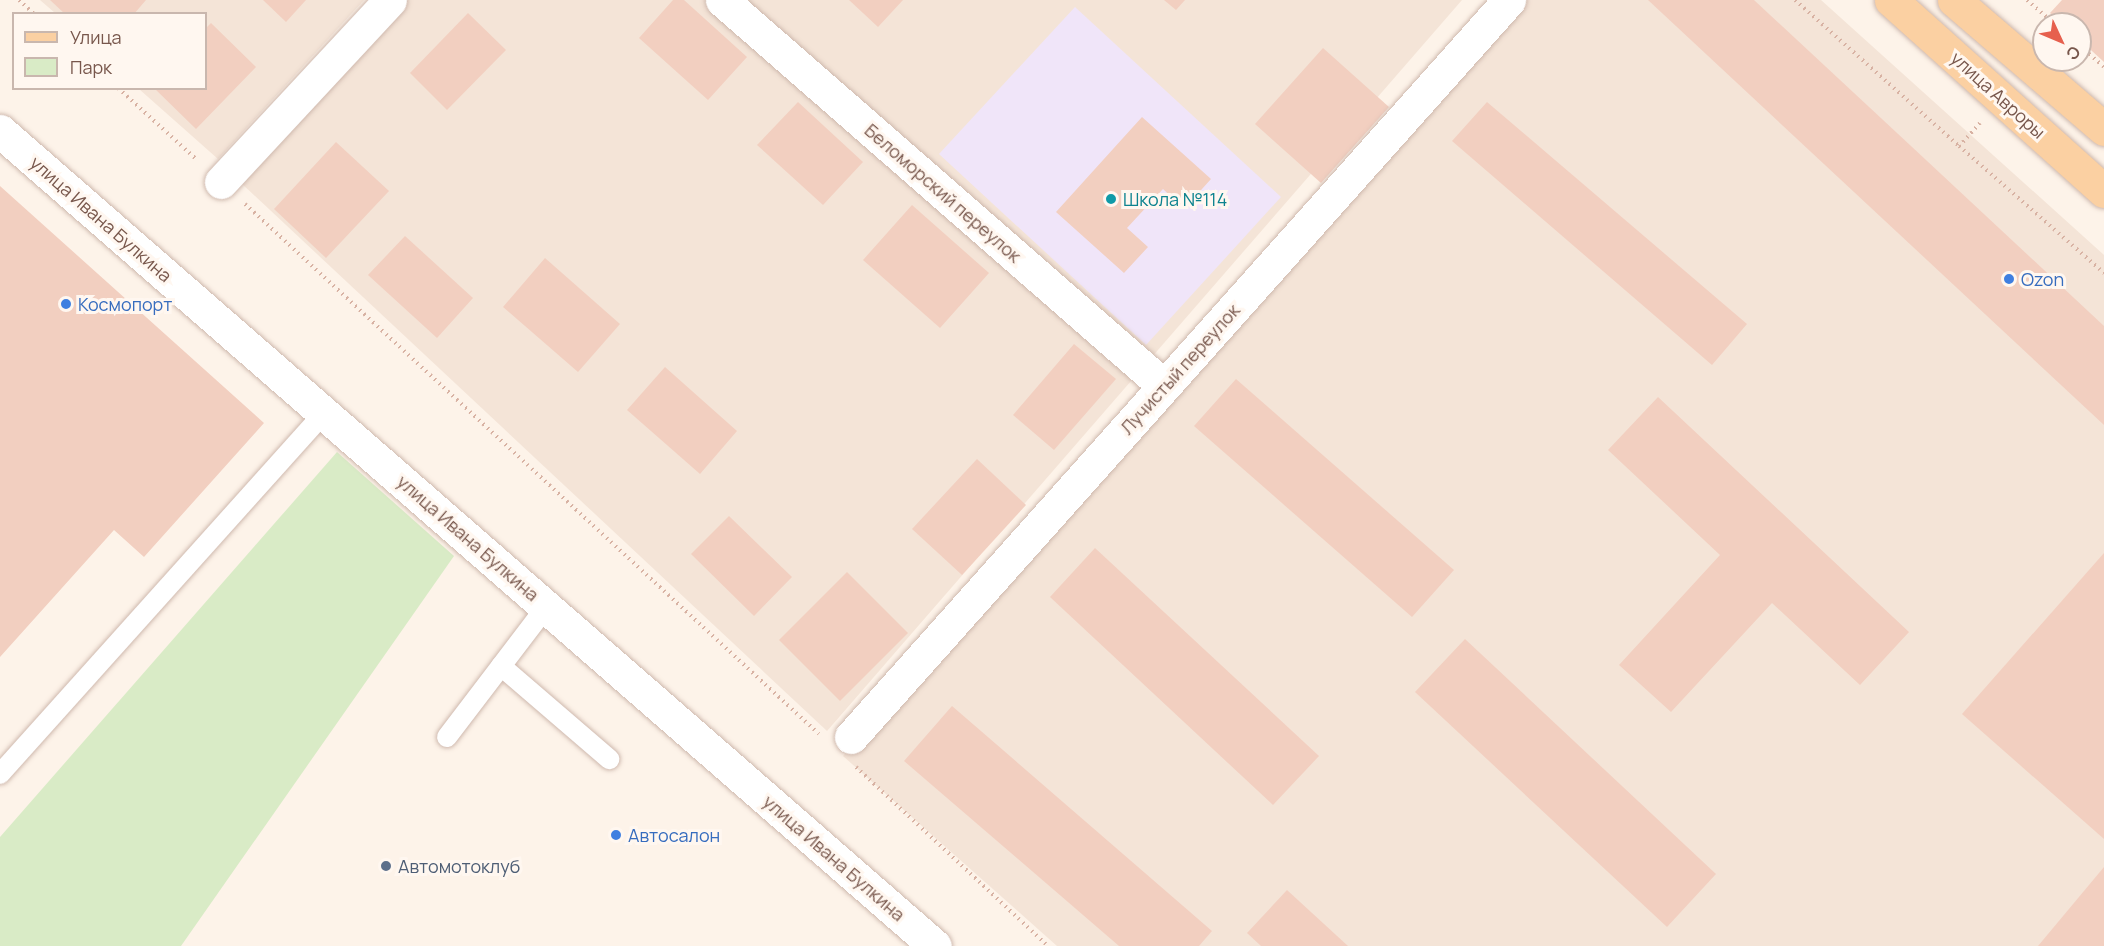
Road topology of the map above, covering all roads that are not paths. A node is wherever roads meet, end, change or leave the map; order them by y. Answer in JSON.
{"nodes":[{"id":1,"x":390,"y":0,"type":"edge"},
{"id":2,"x":722,"y":0,"type":"edge"},
{"id":3,"x":1509,"y":0,"type":"edge"},
{"id":4,"x":1892,"y":0,"type":"edge"},
{"id":5,"x":1954,"y":0,"type":"edge"},
{"id":6,"x":2102,"y":125,"type":"edge"},
{"id":7,"x":0,"y":131,"type":"edge"},
{"id":8,"x":221,"y":182,"type":"road end"},
{"id":9,"x":2104,"y":191,"type":"edge"},
{"id":10,"x":1164,"y":386,"type":"junction"},
{"id":11,"x":325,"y":412,"type":"junction"},
{"id":12,"x":546,"y":607,"type":"junction"},
{"id":13,"x":501,"y":666,"type":"junction"},
{"id":14,"x":447,"y":737,"type":"dead end"},
{"id":15,"x":839,"y":744,"type":"road end"},
{"id":16,"x":609,"y":759,"type":"dead end"},
{"id":17,"x":0,"y":774,"type":"edge"},
{"id":18,"x":935,"y":946,"type":"edge"}],
"edges":[{"from":1,"to":8,"type":"street"},
{"from":2,"to":10,"type":"street","name":"Беломорский переулок"},
{"from":3,"to":10,"type":"street","name":"Лучистый переулок"},
{"from":4,"to":9,"type":"main road","name":"улица Авроры"},
{"from":5,"to":6,"type":"main road"},
{"from":7,"to":11,"type":"street","name":"улица Ивана Булкина"},
{"from":10,"to":15,"type":"street","name":"Лучистый переулок"},
{"from":11,"to":12,"type":"street","name":"улица Ивана Булкина"},
{"from":11,"to":17,"type":"lane"},
{"from":12,"to":13,"type":"lane"},
{"from":12,"to":18,"type":"street","name":"улица Ивана Булкина"},
{"from":13,"to":14,"type":"lane"},
{"from":13,"to":16,"type":"lane"}]}
